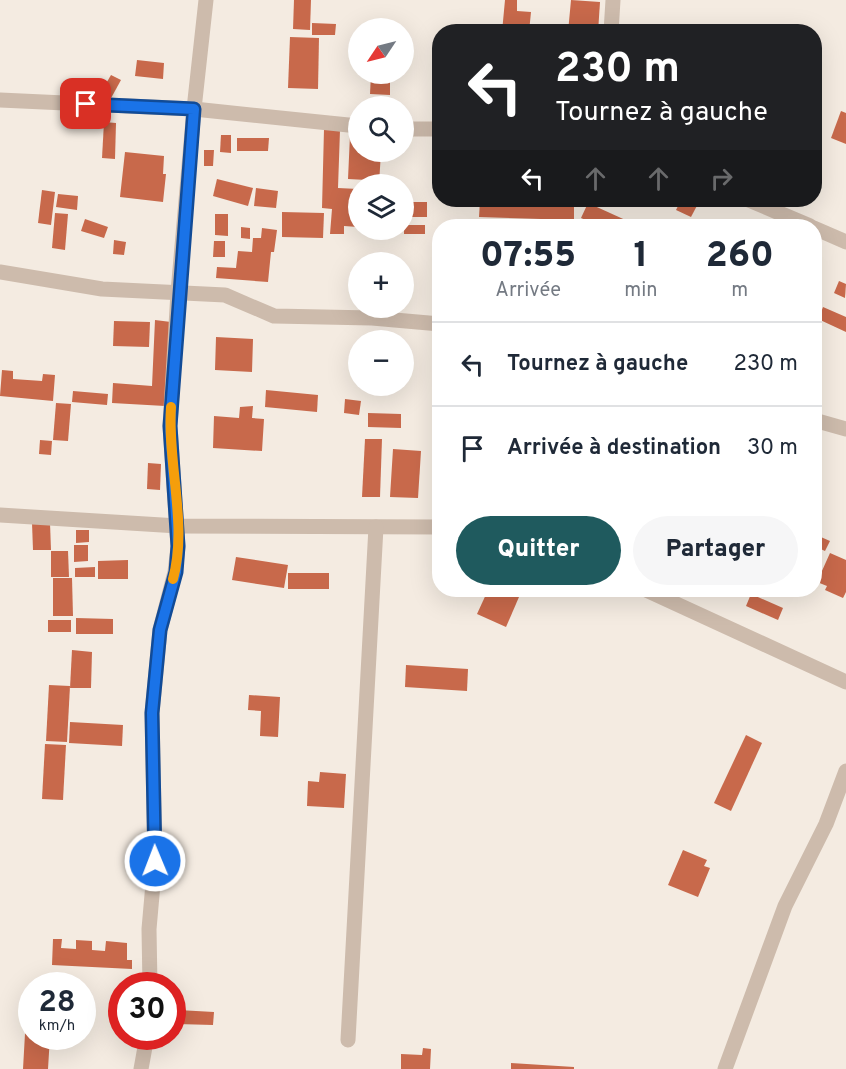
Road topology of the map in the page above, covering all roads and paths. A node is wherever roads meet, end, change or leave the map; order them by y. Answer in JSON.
{"nodes":[{"id":1,"x":206,"y":0,"type":"edge"},
{"id":2,"x":613,"y":0,"type":"edge"},
{"id":3,"x":612,"y":24,"type":"edge"},
{"id":4,"x":0,"y":100,"type":"edge"},
{"id":5,"x":194,"y":109,"type":"junction"},
{"id":6,"x":348,"y":125,"type":"edge"},
{"id":7,"x":414,"y":129,"type":"edge"},
{"id":8,"x":432,"y":129,"type":"edge"},
{"id":9,"x":765,"y":207,"type":"edge"},
{"id":10,"x":794,"y":219,"type":"edge"},
{"id":11,"x":822,"y":232,"type":"edge"},
{"id":12,"x":846,"y":242,"type":"edge"},
{"id":13,"x":0,"y":272,"type":"edge"},
{"id":14,"x":178,"y":292,"type":"junction"},
{"id":15,"x":432,"y":323,"type":"edge"},
{"id":16,"x":822,"y":422,"type":"edge"},
{"id":17,"x":846,"y":429,"type":"edge"},
{"id":18,"x":0,"y":515,"type":"edge"},
{"id":19,"x":178,"y":526,"type":"junction"},
{"id":20,"x":376,"y":527,"type":"junction"},
{"id":21,"x":432,"y":527,"type":"edge"},
{"id":22,"x":661,"y":597,"type":"edge"},
{"id":23,"x":846,"y":682,"type":"edge"},
{"id":24,"x":846,"y":771,"type":"edge"},
{"id":25,"x":150,"y":972,"type":"edge"},
{"id":26,"x":348,"y":1040,"type":"dead end"},
{"id":27,"x":144,"y":1050,"type":"edge"},
{"id":28,"x":141,"y":1069,"type":"edge"},
{"id":29,"x":725,"y":1069,"type":"edge"}],
"edges":[{"from":1,"to":5,"type":"street"},
{"from":2,"to":3,"type":"street"},
{"from":4,"to":5,"type":"street"},
{"from":5,"to":6,"type":"street"},
{"from":5,"to":14,"type":"street"},
{"from":7,"to":8,"type":"street"},
{"from":9,"to":10,"type":"street"},
{"from":11,"to":12,"type":"street"},
{"from":13,"to":14,"type":"street"},
{"from":14,"to":15,"type":"street"},
{"from":14,"to":19,"type":"street"},
{"from":16,"to":17,"type":"street"},
{"from":18,"to":19,"type":"street"},
{"from":19,"to":20,"type":"street"},
{"from":19,"to":25,"type":"street"},
{"from":20,"to":21,"type":"street"},
{"from":20,"to":26,"type":"street"},
{"from":22,"to":23,"type":"street"},
{"from":24,"to":29,"type":"street"},
{"from":27,"to":28,"type":"street"}]}
